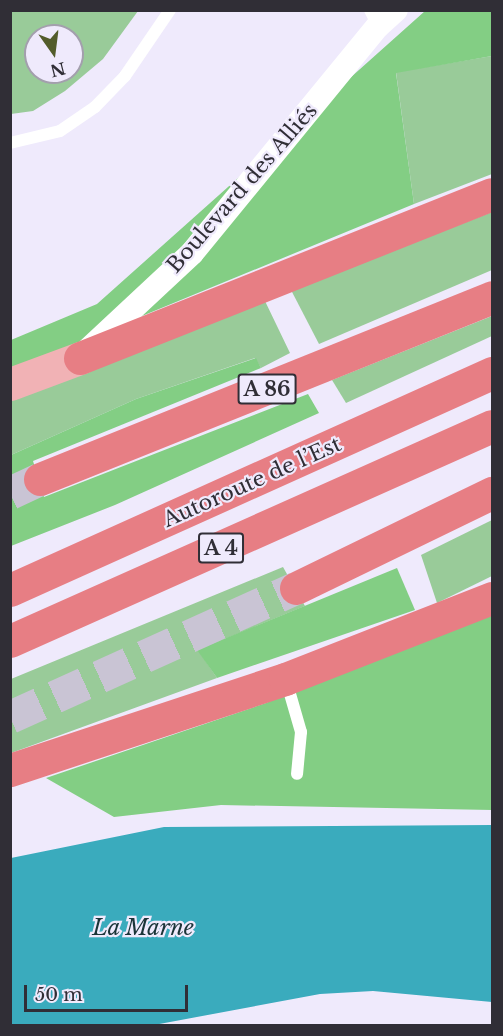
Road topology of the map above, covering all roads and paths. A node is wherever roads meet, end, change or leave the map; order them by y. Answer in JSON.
{"nodes":[{"id":1,"x":170,"y":10,"type":"edge"},
{"id":2,"x":381,"y":16,"type":"edge"},
{"id":3,"x":10,"y":143,"type":"edge"},
{"id":4,"x":492,"y":194,"type":"edge"},
{"id":5,"x":492,"y":297,"type":"edge"},
{"id":6,"x":80,"y":358,"type":"junction"},
{"id":7,"x":492,"y":373,"type":"edge"},
{"id":8,"x":10,"y":384,"type":"edge"},
{"id":9,"x":492,"y":426,"type":"edge"},
{"id":10,"x":40,"y":479,"type":"tunnel mouth"},
{"id":11,"x":492,"y":493,"type":"edge"},
{"id":12,"x":296,"y":588,"type":"tunnel mouth"},
{"id":13,"x":10,"y":590,"type":"edge"},
{"id":14,"x":492,"y":598,"type":"edge"},
{"id":15,"x":10,"y":641,"type":"edge"},
{"id":16,"x":285,"y":679,"type":"junction"},
{"id":17,"x":10,"y":770,"type":"edge"},
{"id":18,"x":297,"y":774,"type":"dead end"}],
"edges":[{"from":1,"to":3,"type":"lane"},
{"from":2,"to":6,"type":"street","name":"Boulevard des Alliés"},
{"from":4,"to":6,"type":"highway"},
{"from":5,"to":10,"type":"highway","number":"A 86"},
{"from":6,"to":8,"type":"main road"},
{"from":7,"to":13,"type":"highway","name":"Autoroute de l’Est","number":"A 4"},
{"from":9,"to":15,"type":"highway","number":"A 4"},
{"from":11,"to":12,"type":"highway"},
{"from":14,"to":16,"type":"highway"},
{"from":16,"to":17,"type":"highway"},
{"from":16,"to":18,"type":"lane"}]}
